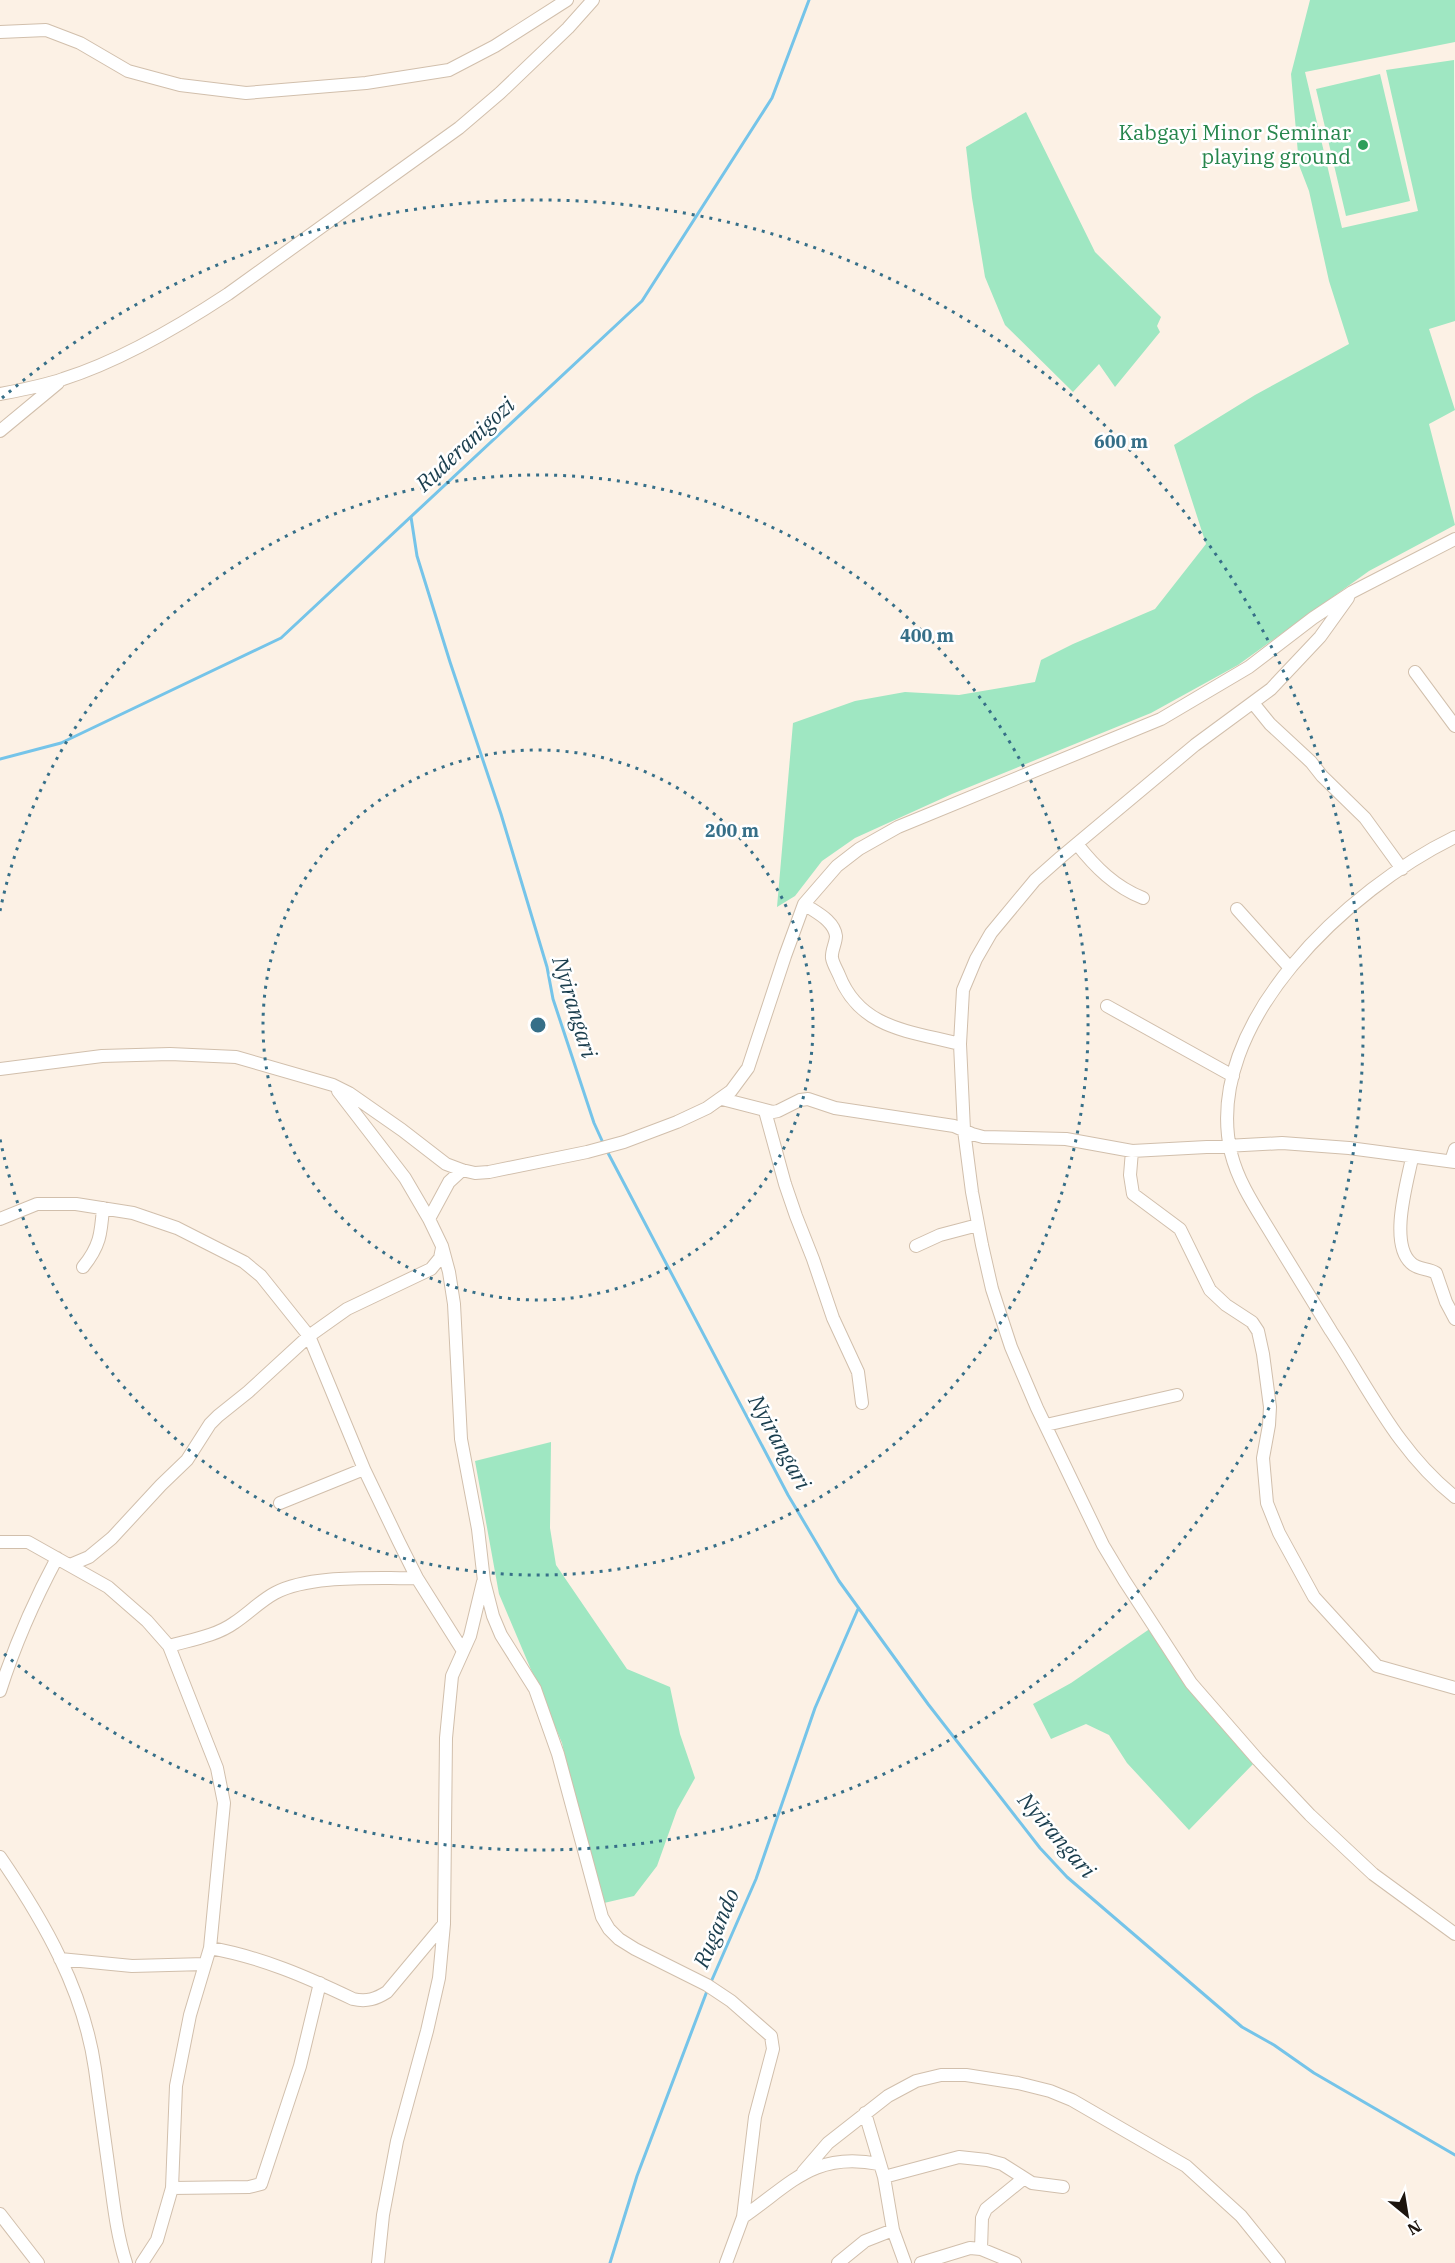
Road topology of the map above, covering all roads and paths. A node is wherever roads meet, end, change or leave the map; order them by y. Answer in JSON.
{"nodes":[{"id":1,"x":567,"y":0,"type":"edge"},
{"id":2,"x":593,"y":0,"type":"edge"},
{"id":3,"x":0,"y":33,"type":"edge"},
{"id":4,"x":61,"y":380,"type":"junction"},
{"id":5,"x":0,"y":394,"type":"edge"},
{"id":6,"x":0,"y":431,"type":"edge"},
{"id":7,"x":1455,"y":539,"type":"edge"},
{"id":8,"x":1352,"y":592,"type":"junction"},
{"id":9,"x":1415,"y":672,"type":"dead end"},
{"id":10,"x":1253,"y":704,"type":"junction"},
{"id":11,"x":1455,"y":726,"type":"edge"},
{"id":12,"x":1455,"y":837,"type":"edge"},
{"id":13,"x":1077,"y":844,"type":"junction"},
{"id":14,"x":1402,"y":869,"type":"junction"},
{"id":15,"x":1143,"y":898,"type":"dead end"},
{"id":16,"x":804,"y":904,"type":"junction"},
{"id":17,"x":1237,"y":909,"type":"dead end"},
{"id":18,"x":1290,"y":968,"type":"junction"},
{"id":19,"x":1107,"y":1006,"type":"dead end"},
{"id":20,"x":960,"y":1044,"type":"junction"},
{"id":21,"x":0,"y":1070,"type":"edge"},
{"id":22,"x":1233,"y":1076,"type":"junction"},
{"id":23,"x":333,"y":1085,"type":"junction"},
{"id":24,"x":722,"y":1099,"type":"junction"},
{"id":25,"x":765,"y":1111,"type":"junction"},
{"id":26,"x":964,"y":1130,"type":"junction"},
{"id":27,"x":1230,"y":1145,"type":"junction"},
{"id":28,"x":1132,"y":1151,"type":"junction"},
{"id":29,"x":1412,"y":1158,"type":"junction"},
{"id":30,"x":1454,"y":1158,"type":"edge"},
{"id":31,"x":462,"y":1170,"type":"junction"},
{"id":32,"x":103,"y":1208,"type":"junction"},
{"id":33,"x":0,"y":1219,"type":"edge"},
{"id":34,"x":429,"y":1219,"type":"junction"},
{"id":35,"x":978,"y":1226,"type":"junction"},
{"id":36,"x":442,"y":1246,"type":"junction"},
{"id":37,"x":916,"y":1246,"type":"dead end"},
{"id":38,"x":83,"y":1267,"type":"dead end"},
{"id":39,"x":1455,"y":1319,"type":"edge"},
{"id":40,"x":309,"y":1336,"type":"junction"},
{"id":41,"x":1177,"y":1395,"type":"dead end"},
{"id":42,"x":862,"y":1403,"type":"dead end"},
{"id":43,"x":1046,"y":1425,"type":"junction"},
{"id":44,"x":364,"y":1469,"type":"junction"},
{"id":45,"x":1455,"y":1497,"type":"edge"},
{"id":46,"x":280,"y":1503,"type":"dead end"},
{"id":47,"x":0,"y":1542,"type":"edge"},
{"id":48,"x":57,"y":1558,"type":"junction"},
{"id":49,"x":70,"y":1565,"type":"junction"},
{"id":50,"x":417,"y":1578,"type":"junction"},
{"id":51,"x":484,"y":1581,"type":"junction"},
{"id":52,"x":169,"y":1646,"type":"junction"},
{"id":53,"x":463,"y":1651,"type":"junction"},
{"id":54,"x":1455,"y":1688,"type":"edge"},
{"id":55,"x":0,"y":1691,"type":"edge"},
{"id":56,"x":0,"y":1857,"type":"edge"},
{"id":57,"x":444,"y":1924,"type":"junction"},
{"id":58,"x":1455,"y":1934,"type":"edge"},
{"id":59,"x":210,"y":1948,"type":"junction"},
{"id":60,"x":60,"y":1959,"type":"junction"},
{"id":61,"x":204,"y":1964,"type":"junction"},
{"id":62,"x":320,"y":1983,"type":"junction"},
{"id":63,"x":865,"y":2113,"type":"junction"},
{"id":64,"x":879,"y":2164,"type":"junction"},
{"id":65,"x":804,"y":2172,"type":"junction"},
{"id":66,"x":884,"y":2177,"type":"junction"},
{"id":67,"x":1023,"y":2179,"type":"junction"},
{"id":68,"x":1063,"y":2187,"type":"dead end"},
{"id":69,"x":172,"y":2188,"type":"junction"},
{"id":70,"x":0,"y":2214,"type":"edge"},
{"id":71,"x":743,"y":2217,"type":"junction"},
{"id":72,"x":893,"y":2230,"type":"junction"},
{"id":73,"x":981,"y":2249,"type":"junction"},
{"id":74,"x":38,"y":2263,"type":"edge"},
{"id":75,"x":126,"y":2263,"type":"edge"},
{"id":76,"x":142,"y":2263,"type":"edge"},
{"id":77,"x":378,"y":2263,"type":"edge"},
{"id":78,"x":726,"y":2263,"type":"edge"},
{"id":79,"x":838,"y":2263,"type":"edge"},
{"id":80,"x":905,"y":2263,"type":"edge"},
{"id":81,"x":921,"y":2263,"type":"edge"},
{"id":82,"x":1015,"y":2263,"type":"edge"},
{"id":83,"x":1279,"y":2263,"type":"edge"}],
"edges":[{"from":1,"to":3,"type":"street"},
{"from":2,"to":4,"type":"street"},
{"from":4,"to":5,"type":"street"},
{"from":4,"to":6,"type":"street"},
{"from":7,"to":8,"type":"street"},
{"from":8,"to":10,"type":"street"},
{"from":8,"to":16,"type":"street"},
{"from":9,"to":11,"type":"street"},
{"from":10,"to":13,"type":"street"},
{"from":10,"to":14,"type":"street"},
{"from":12,"to":14,"type":"street"},
{"from":13,"to":15,"type":"street"},
{"from":13,"to":20,"type":"street"},
{"from":14,"to":18,"type":"street"},
{"from":16,"to":20,"type":"street"},
{"from":16,"to":24,"type":"street"},
{"from":17,"to":18,"type":"street"},
{"from":18,"to":22,"type":"street"},
{"from":19,"to":22,"type":"street"},
{"from":20,"to":26,"type":"street"},
{"from":21,"to":23,"type":"street"},
{"from":22,"to":27,"type":"street"},
{"from":23,"to":31,"type":"street"},
{"from":23,"to":34,"type":"street"},
{"from":24,"to":25,"type":"street"},
{"from":24,"to":31,"type":"street"},
{"from":25,"to":26,"type":"street"},
{"from":25,"to":42,"type":"street"},
{"from":26,"to":28,"type":"street"},
{"from":26,"to":35,"type":"street"},
{"from":27,"to":28,"type":"street"},
{"from":27,"to":29,"type":"street"},
{"from":27,"to":45,"type":"street"},
{"from":28,"to":54,"type":"street"},
{"from":29,"to":30,"type":"street"},
{"from":29,"to":39,"type":"street"},
{"from":31,"to":34,"type":"street"},
{"from":32,"to":33,"type":"street"},
{"from":32,"to":38,"type":"street"},
{"from":32,"to":40,"type":"street"},
{"from":34,"to":36,"type":"street"},
{"from":35,"to":37,"type":"street"},
{"from":35,"to":43,"type":"street"},
{"from":36,"to":40,"type":"street"},
{"from":36,"to":51,"type":"street"},
{"from":40,"to":44,"type":"street"},
{"from":40,"to":49,"type":"street"},
{"from":41,"to":43,"type":"street"},
{"from":43,"to":58,"type":"street"},
{"from":44,"to":46,"type":"street"},
{"from":44,"to":50,"type":"street"},
{"from":47,"to":48,"type":"street"},
{"from":48,"to":49,"type":"street"},
{"from":48,"to":55,"type":"street"},
{"from":49,"to":52,"type":"street"},
{"from":50,"to":52,"type":"street"},
{"from":50,"to":53,"type":"street"},
{"from":51,"to":53,"type":"street"},
{"from":51,"to":71,"type":"street"},
{"from":52,"to":59,"type":"street"},
{"from":53,"to":57,"type":"street"},
{"from":56,"to":60,"type":"street"},
{"from":57,"to":62,"type":"street"},
{"from":57,"to":77,"type":"street"},
{"from":59,"to":61,"type":"street"},
{"from":59,"to":62,"type":"street"},
{"from":60,"to":61,"type":"street"},
{"from":60,"to":75,"type":"street"},
{"from":61,"to":69,"type":"street"},
{"from":62,"to":69,"type":"street"},
{"from":63,"to":64,"type":"street"},
{"from":63,"to":65,"type":"street"},
{"from":63,"to":83,"type":"street"},
{"from":64,"to":65,"type":"street"},
{"from":64,"to":66,"type":"street"},
{"from":65,"to":71,"type":"street"},
{"from":66,"to":67,"type":"street"},
{"from":66,"to":72,"type":"street"},
{"from":67,"to":68,"type":"street"},
{"from":67,"to":73,"type":"street"},
{"from":69,"to":76,"type":"street"},
{"from":70,"to":74,"type":"street"},
{"from":71,"to":78,"type":"street"},
{"from":72,"to":79,"type":"street"},
{"from":72,"to":80,"type":"street"},
{"from":73,"to":81,"type":"street"},
{"from":73,"to":82,"type":"street"}]}
